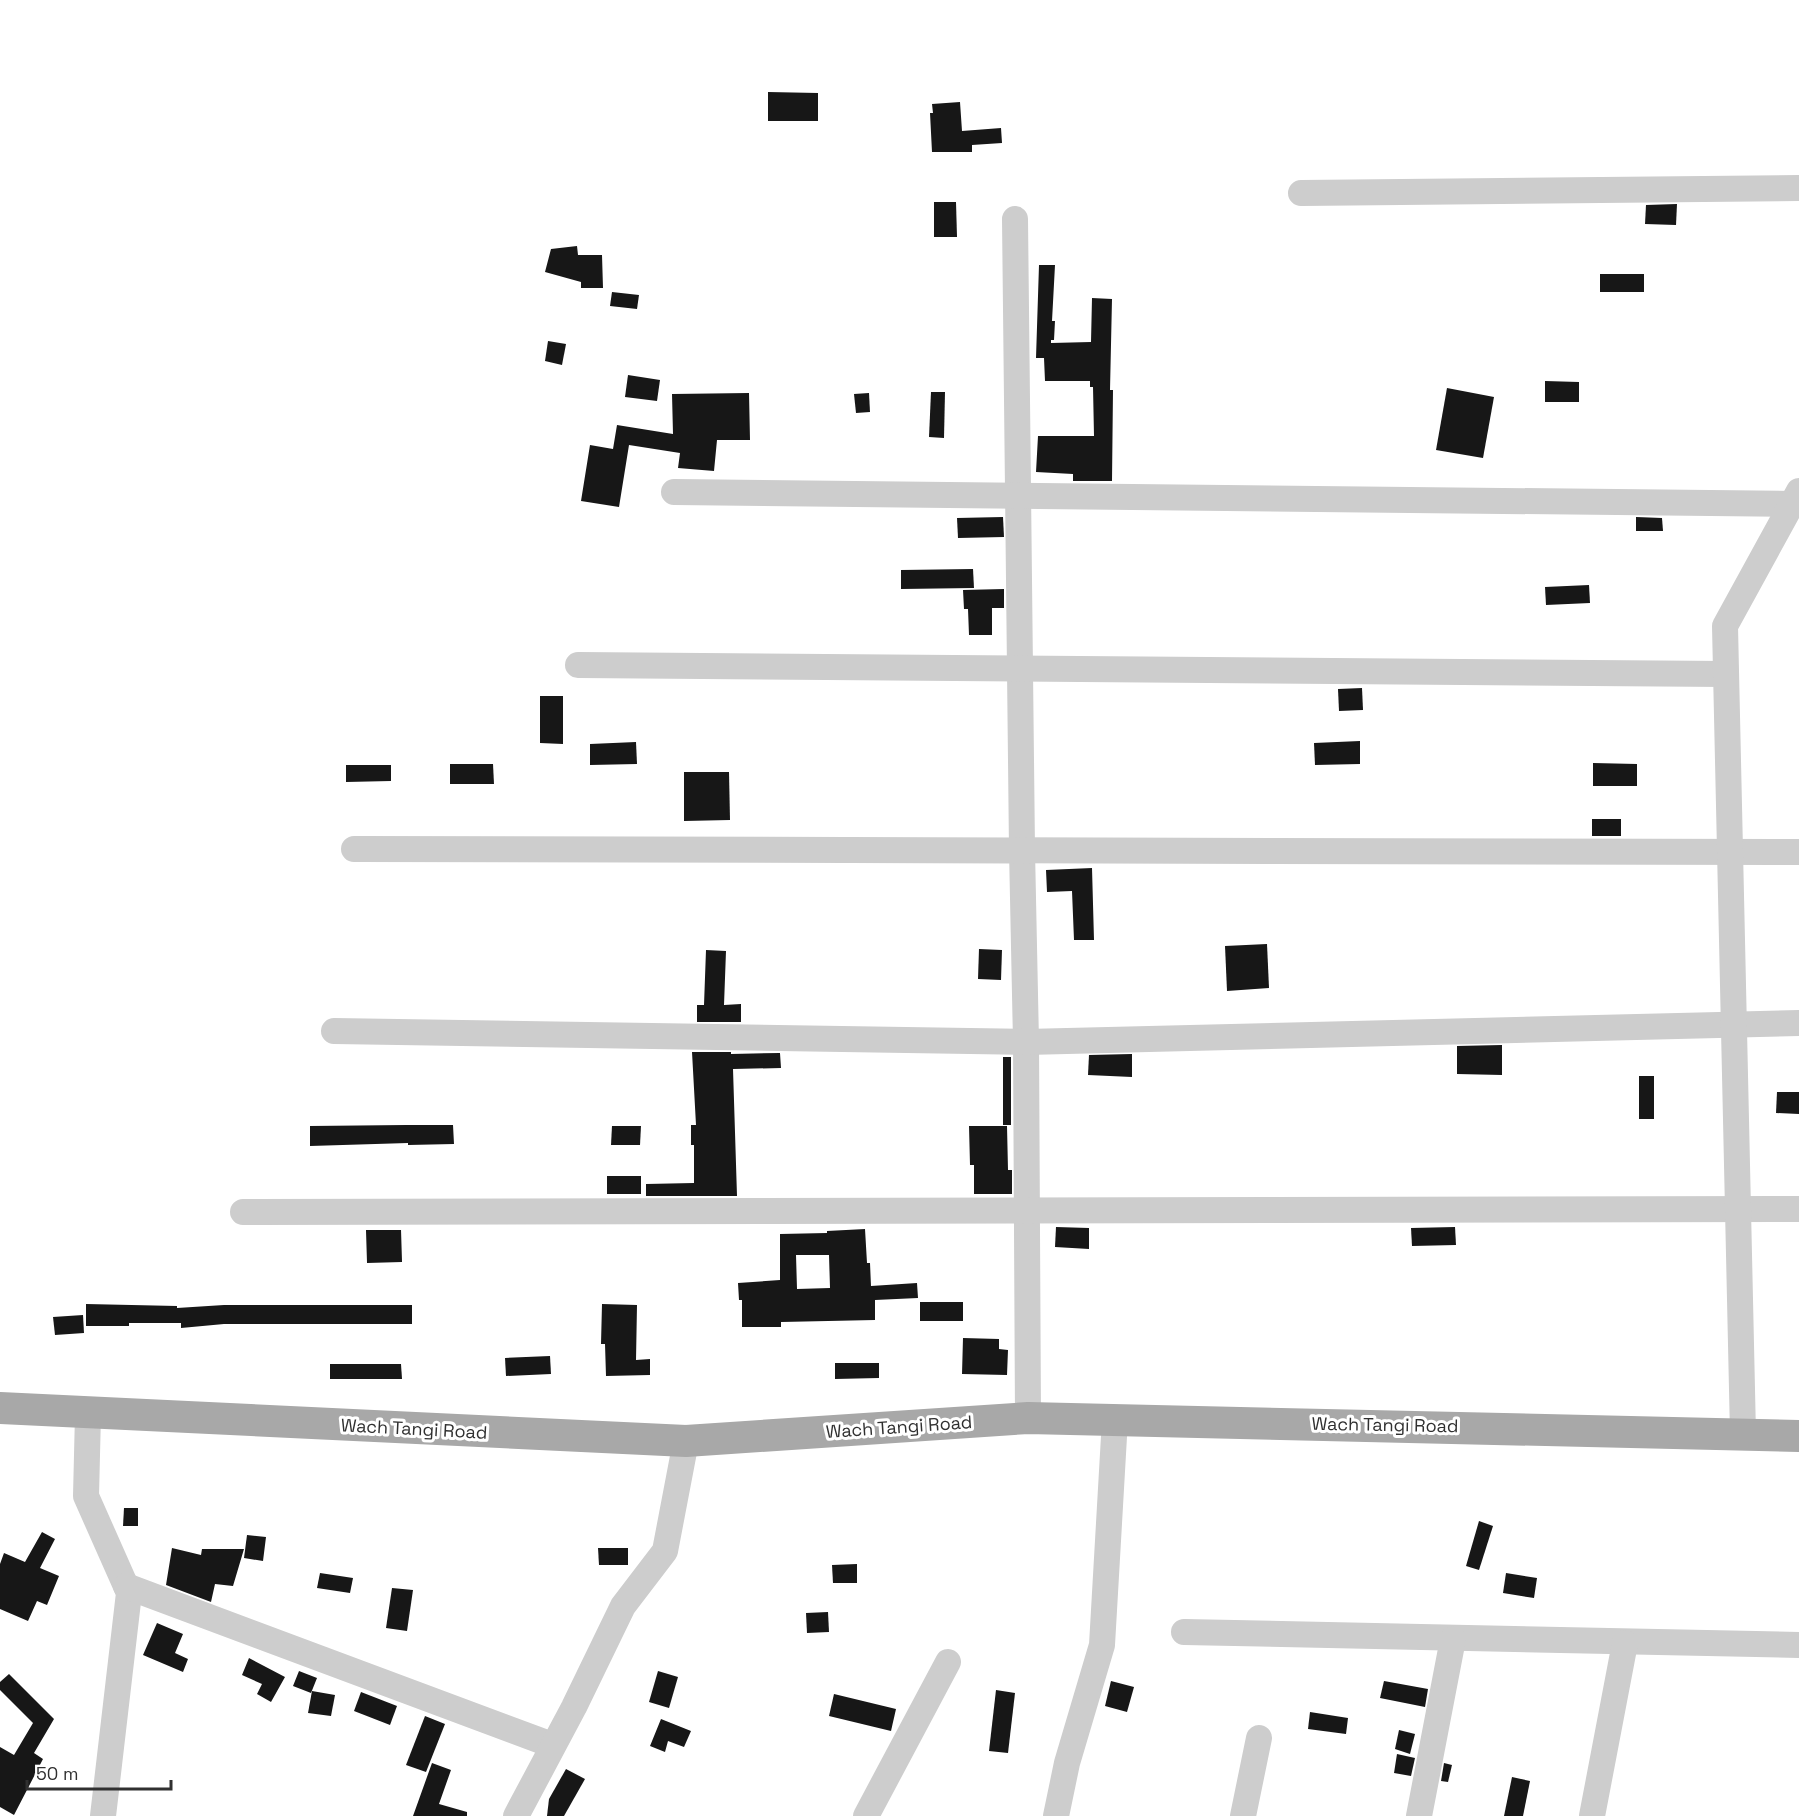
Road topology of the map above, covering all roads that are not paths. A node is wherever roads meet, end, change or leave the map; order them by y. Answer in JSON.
{"nodes":[{"id":1,"x":1799,"y":188,"type":"edge"},
{"id":2,"x":1300,"y":193,"type":"dead end"},
{"id":3,"x":1015,"y":219,"type":"dead end"},
{"id":4,"x":674,"y":492,"type":"dead end"},
{"id":5,"x":1018,"y":496,"type":"junction"},
{"id":6,"x":1795,"y":497,"type":"edge"},
{"id":7,"x":578,"y":664,"type":"dead end"},
{"id":8,"x":1020,"y":668,"type":"junction"},
{"id":9,"x":1726,"y":674,"type":"junction"},
{"id":10,"x":354,"y":849,"type":"dead end"},
{"id":11,"x":1022,"y":850,"type":"junction"},
{"id":12,"x":1730,"y":852,"type":"junction"},
{"id":13,"x":1799,"y":852,"type":"edge"},
{"id":14,"x":1734,"y":1023,"type":"junction"},
{"id":15,"x":1799,"y":1023,"type":"edge"},
{"id":16,"x":334,"y":1031,"type":"dead end"},
{"id":17,"x":1026,"y":1042,"type":"junction"},
{"id":18,"x":1799,"y":1209,"type":"edge"},
{"id":19,"x":1738,"y":1210,"type":"junction"},
{"id":20,"x":1026,"y":1211,"type":"junction"},
{"id":21,"x":243,"y":1212,"type":"dead end"},
{"id":22,"x":0,"y":1408,"type":"edge"},
{"id":23,"x":88,"y":1414,"type":"junction"},
{"id":24,"x":1028,"y":1418,"type":"junction"},
{"id":25,"x":1115,"y":1419,"type":"junction"},
{"id":26,"x":1743,"y":1434,"type":"junction"},
{"id":27,"x":1799,"y":1436,"type":"edge"},
{"id":28,"x":686,"y":1441,"type":"junction"},
{"id":29,"x":126,"y":1586,"type":"junction"},
{"id":30,"x":1184,"y":1632,"type":"dead end"},
{"id":31,"x":1453,"y":1639,"type":"junction"},
{"id":32,"x":1625,"y":1642,"type":"junction"},
{"id":33,"x":1799,"y":1645,"type":"edge"},
{"id":34,"x":948,"y":1662,"type":"dead end"},
{"id":35,"x":1259,"y":1738,"type":"dead end"},
{"id":36,"x":552,"y":1745,"type":"junction"},
{"id":37,"x":103,"y":1816,"type":"edge"},
{"id":38,"x":516,"y":1816,"type":"edge"},
{"id":39,"x":866,"y":1816,"type":"edge"},
{"id":40,"x":1056,"y":1816,"type":"edge"},
{"id":41,"x":1243,"y":1816,"type":"edge"},
{"id":42,"x":1419,"y":1816,"type":"edge"},
{"id":43,"x":1593,"y":1816,"type":"edge"}],
"edges":[{"from":1,"to":2,"type":"street"},
{"from":3,"to":5,"type":"street"},
{"from":4,"to":5,"type":"street"},
{"from":5,"to":6,"type":"street"},
{"from":5,"to":8,"type":"street"},
{"from":6,"to":9,"type":"street"},
{"from":7,"to":8,"type":"street"},
{"from":8,"to":9,"type":"street"},
{"from":8,"to":11,"type":"street"},
{"from":9,"to":12,"type":"street"},
{"from":10,"to":11,"type":"street"},
{"from":11,"to":12,"type":"street"},
{"from":11,"to":17,"type":"street"},
{"from":12,"to":13,"type":"street"},
{"from":12,"to":14,"type":"street"},
{"from":14,"to":15,"type":"street"},
{"from":14,"to":17,"type":"street"},
{"from":14,"to":19,"type":"street"},
{"from":16,"to":17,"type":"street"},
{"from":17,"to":20,"type":"street"},
{"from":18,"to":19,"type":"street"},
{"from":19,"to":20,"type":"street"},
{"from":19,"to":26,"type":"street"},
{"from":20,"to":21,"type":"street"},
{"from":20,"to":24,"type":"street"},
{"from":22,"to":23,"type":"main road","name":"Wach Tangi Road"},
{"from":23,"to":28,"type":"main road","name":"Wach Tangi Road"},
{"from":23,"to":29,"type":"street"},
{"from":24,"to":25,"type":"main road","name":"Wach Tangi Road"},
{"from":24,"to":28,"type":"main road","name":"Wach Tangi Road"},
{"from":25,"to":26,"type":"main road","name":"Wach Tangi Road"},
{"from":25,"to":40,"type":"street"},
{"from":26,"to":27,"type":"main road","name":"Wach Tangi Road"},
{"from":28,"to":36,"type":"street"},
{"from":29,"to":36,"type":"street"},
{"from":29,"to":37,"type":"street"},
{"from":30,"to":31,"type":"street"},
{"from":31,"to":32,"type":"street"},
{"from":31,"to":42,"type":"street"},
{"from":32,"to":33,"type":"street"},
{"from":32,"to":43,"type":"street"},
{"from":34,"to":39,"type":"street"},
{"from":35,"to":41,"type":"street"},
{"from":36,"to":38,"type":"street"}]}
